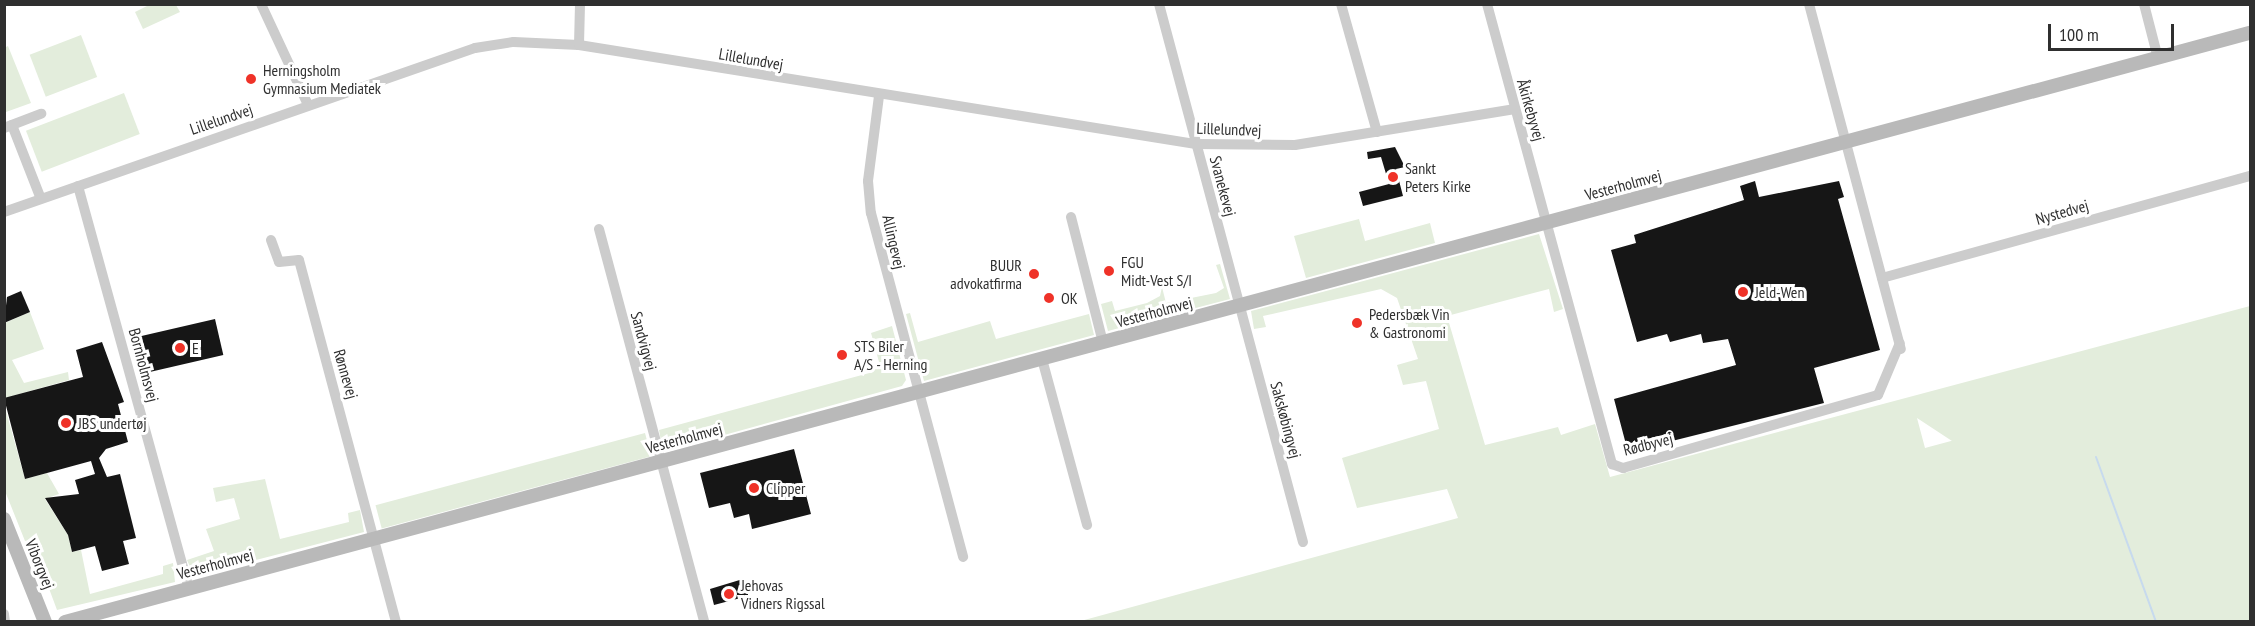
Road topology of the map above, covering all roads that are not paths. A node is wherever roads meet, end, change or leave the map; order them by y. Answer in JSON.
{"nodes":[{"id":1,"x":261,"y":4,"type":"edge"},
{"id":2,"x":580,"y":4,"type":"edge"},
{"id":3,"x":1159,"y":4,"type":"edge"},
{"id":4,"x":1341,"y":4,"type":"edge"},
{"id":5,"x":1487,"y":4,"type":"edge"},
{"id":6,"x":1809,"y":4,"type":"edge"},
{"id":7,"x":2144,"y":4,"type":"edge"},
{"id":8,"x":2250,"y":33,"type":"edge"},
{"id":9,"x":579,"y":45,"type":"junction"},
{"id":10,"x":2158,"y":58,"type":"junction"},
{"id":11,"x":879,"y":96,"type":"junction"},
{"id":12,"x":308,"y":105,"type":"junction"},
{"id":13,"x":1515,"y":108,"type":"junction"},
{"id":14,"x":41,"y":114,"type":"dead end"},
{"id":15,"x":8,"y":127,"type":"edge"},
{"id":16,"x":1377,"y":132,"type":"junction"},
{"id":17,"x":1845,"y":143,"type":"junction"},
{"id":18,"x":1196,"y":144,"type":"junction"},
{"id":19,"x":2250,"y":176,"type":"edge"},
{"id":20,"x":78,"y":186,"type":"junction"},
{"id":21,"x":41,"y":199,"type":"junction"},
{"id":22,"x":4,"y":212,"type":"edge"},
{"id":23,"x":1071,"y":217,"type":"dead end"},
{"id":24,"x":1546,"y":223,"type":"junction"},
{"id":25,"x":599,"y":229,"type":"dead end"},
{"id":26,"x":271,"y":240,"type":"dead end"},
{"id":27,"x":1882,"y":278,"type":"junction"},
{"id":28,"x":1239,"y":306,"type":"junction"},
{"id":29,"x":1103,"y":343,"type":"junction"},
{"id":30,"x":1042,"y":358,"type":"junction"},
{"id":31,"x":918,"y":393,"type":"junction"},
{"id":32,"x":661,"y":461,"type":"junction"},
{"id":33,"x":4,"y":519,"type":"edge"},
{"id":34,"x":1087,"y":525,"type":"dead end"},
{"id":35,"x":374,"y":538,"type":"junction"},
{"id":36,"x":1303,"y":542,"type":"dead end"},
{"id":37,"x":963,"y":557,"type":"dead end"},
{"id":38,"x":189,"y":588,"type":"junction"},
{"id":39,"x":4,"y":614,"type":"edge"},
{"id":40,"x":5,"y":621,"type":"edge"},
{"id":41,"x":45,"y":621,"type":"edge"},
{"id":42,"x":65,"y":621,"type":"edge"},
{"id":43,"x":396,"y":621,"type":"edge"},
{"id":44,"x":704,"y":621,"type":"edge"}],
"edges":[{"from":1,"to":12,"type":"street"},
{"from":2,"to":9,"type":"street"},
{"from":3,"to":18,"type":"street","name":"Svanekevej"},
{"from":4,"to":16,"type":"street"},
{"from":5,"to":13,"type":"street","name":"Åkirkebyvej"},
{"from":6,"to":17,"type":"street"},
{"from":7,"to":10,"type":"street"},
{"from":8,"to":10,"type":"street","name":"Vesterholmvej"},
{"from":9,"to":11,"type":"street","name":"Lillelundvej"},
{"from":9,"to":12,"type":"street","name":"Lillelundvej"},
{"from":10,"to":17,"type":"street","name":"Vesterholmvej"},
{"from":11,"to":18,"type":"street","name":"Lillelundvej"},
{"from":11,"to":31,"type":"street","name":"Allingevej"},
{"from":12,"to":20,"type":"street","name":"Lillelundvej"},
{"from":13,"to":16,"type":"street","name":"Lillelundvej"},
{"from":13,"to":24,"type":"street","name":"Åkirkebyvej"},
{"from":14,"to":15,"type":"street"},
{"from":15,"to":21,"type":"street"},
{"from":16,"to":18,"type":"street","name":"Lillelundvej"},
{"from":17,"to":24,"type":"street","name":"Vesterholmvej"},
{"from":17,"to":27,"type":"street"},
{"from":18,"to":28,"type":"street","name":"Svanekevej"},
{"from":19,"to":27,"type":"street","name":"Nystedvej"},
{"from":20,"to":21,"type":"street","name":"Lillelundvej"},
{"from":20,"to":38,"type":"street","name":"Bornholmsvej"},
{"from":21,"to":22,"type":"street","name":"Lillelundvej"},
{"from":23,"to":29,"type":"street"},
{"from":24,"to":27,"type":"street","name":"Rødbyvej"},
{"from":24,"to":28,"type":"street","name":"Vesterholmvej"},
{"from":25,"to":32,"type":"street","name":"Sandvigvej"},
{"from":26,"to":35,"type":"street","name":"Rønnevej"},
{"from":28,"to":29,"type":"street","name":"Vesterholmvej"},
{"from":28,"to":36,"type":"street","name":"Sakskøbingvej"},
{"from":29,"to":30,"type":"street","name":"Vesterholmvej"},
{"from":30,"to":31,"type":"street","name":"Vesterholmvej"},
{"from":30,"to":34,"type":"street"},
{"from":31,"to":32,"type":"street","name":"Vesterholmvej"},
{"from":31,"to":37,"type":"street","name":"Allingevej"},
{"from":32,"to":35,"type":"street","name":"Vesterholmvej"},
{"from":32,"to":44,"type":"street","name":"Sandvigvej"},
{"from":33,"to":41,"type":"street","name":"Viborgvej"},
{"from":35,"to":38,"type":"street","name":"Vesterholmvej"},
{"from":35,"to":43,"type":"street"},
{"from":38,"to":42,"type":"street","name":"Vesterholmvej"},
{"from":39,"to":40,"type":"street"}]}
